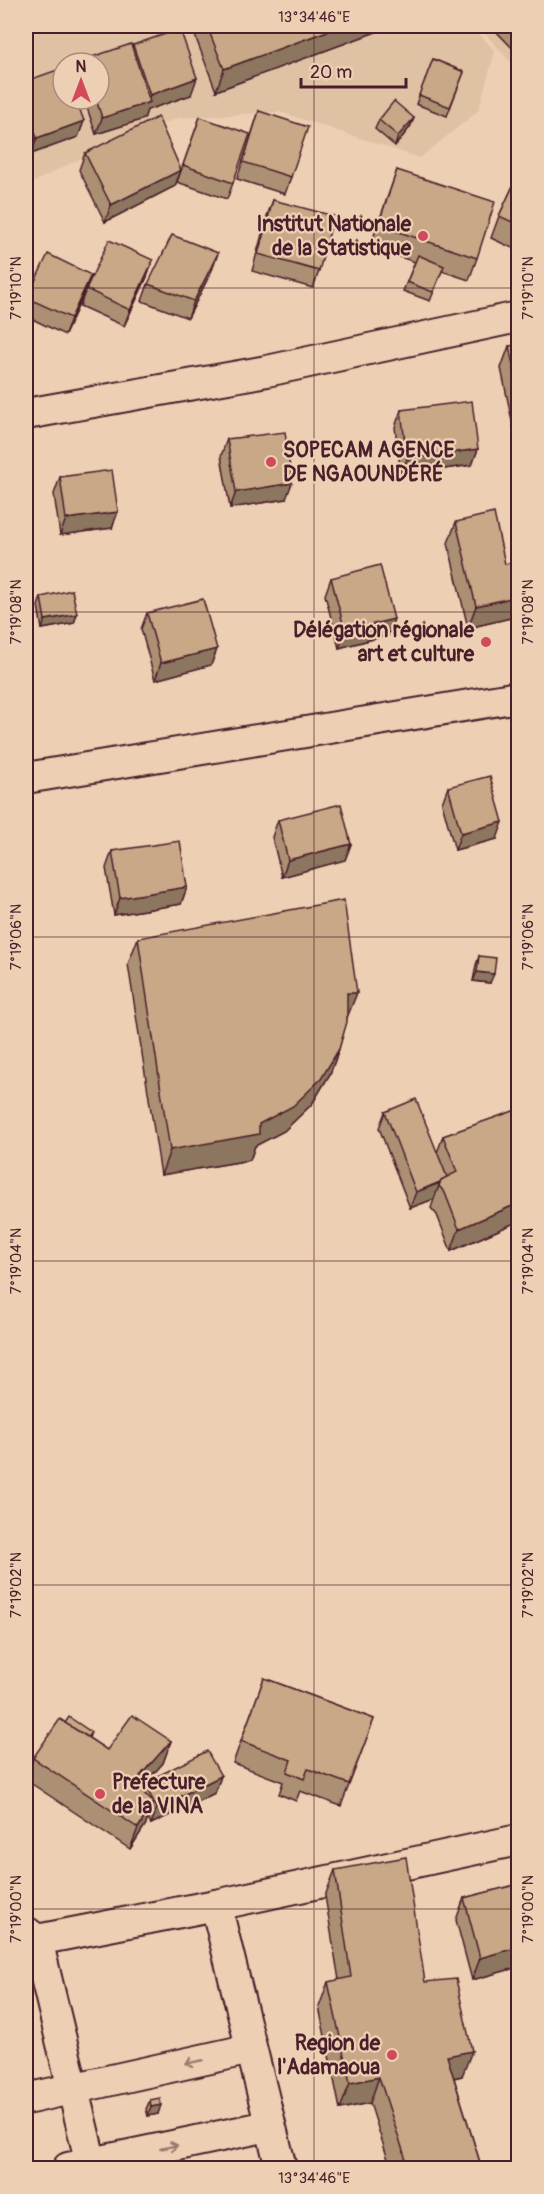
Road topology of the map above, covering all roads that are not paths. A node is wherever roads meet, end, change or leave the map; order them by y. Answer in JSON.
{"nodes":[{"id":1,"x":519,"y":317,"type":"edge"},
{"id":2,"x":26,"y":414,"type":"edge"},
{"id":3,"x":519,"y":697,"type":"edge"},
{"id":4,"x":26,"y":778,"type":"edge"},
{"id":5,"x":519,"y":1840,"type":"edge"},
{"id":6,"x":216,"y":1905,"type":"junction"},
{"id":7,"x":31,"y":1936,"type":"edge"},
{"id":8,"x":251,"y":2049,"type":"junction"},
{"id":9,"x":71,"y":2088,"type":"junction"},
{"id":10,"x":26,"y":2099,"type":"edge"},
{"id":11,"x":268,"y":2126,"type":"junction"},
{"id":12,"x":84,"y":2167,"type":"edge"},
{"id":13,"x":281,"y":2169,"type":"edge"}],
"edges":[{"from":1,"to":2,"type":"street"},
{"from":3,"to":4,"type":"street"},
{"from":5,"to":6,"type":"street"},
{"from":6,"to":7,"type":"street"},
{"from":6,"to":8,"type":"street"},
{"from":7,"to":9,"type":"street"},
{"from":8,"to":9,"type":"street","one_way":true},
{"from":8,"to":11,"type":"street"},
{"from":9,"to":10,"type":"street"},
{"from":9,"to":12,"type":"street"},
{"from":12,"to":11,"type":"street","one_way":true},
{"from":11,"to":13,"type":"street"}]}
